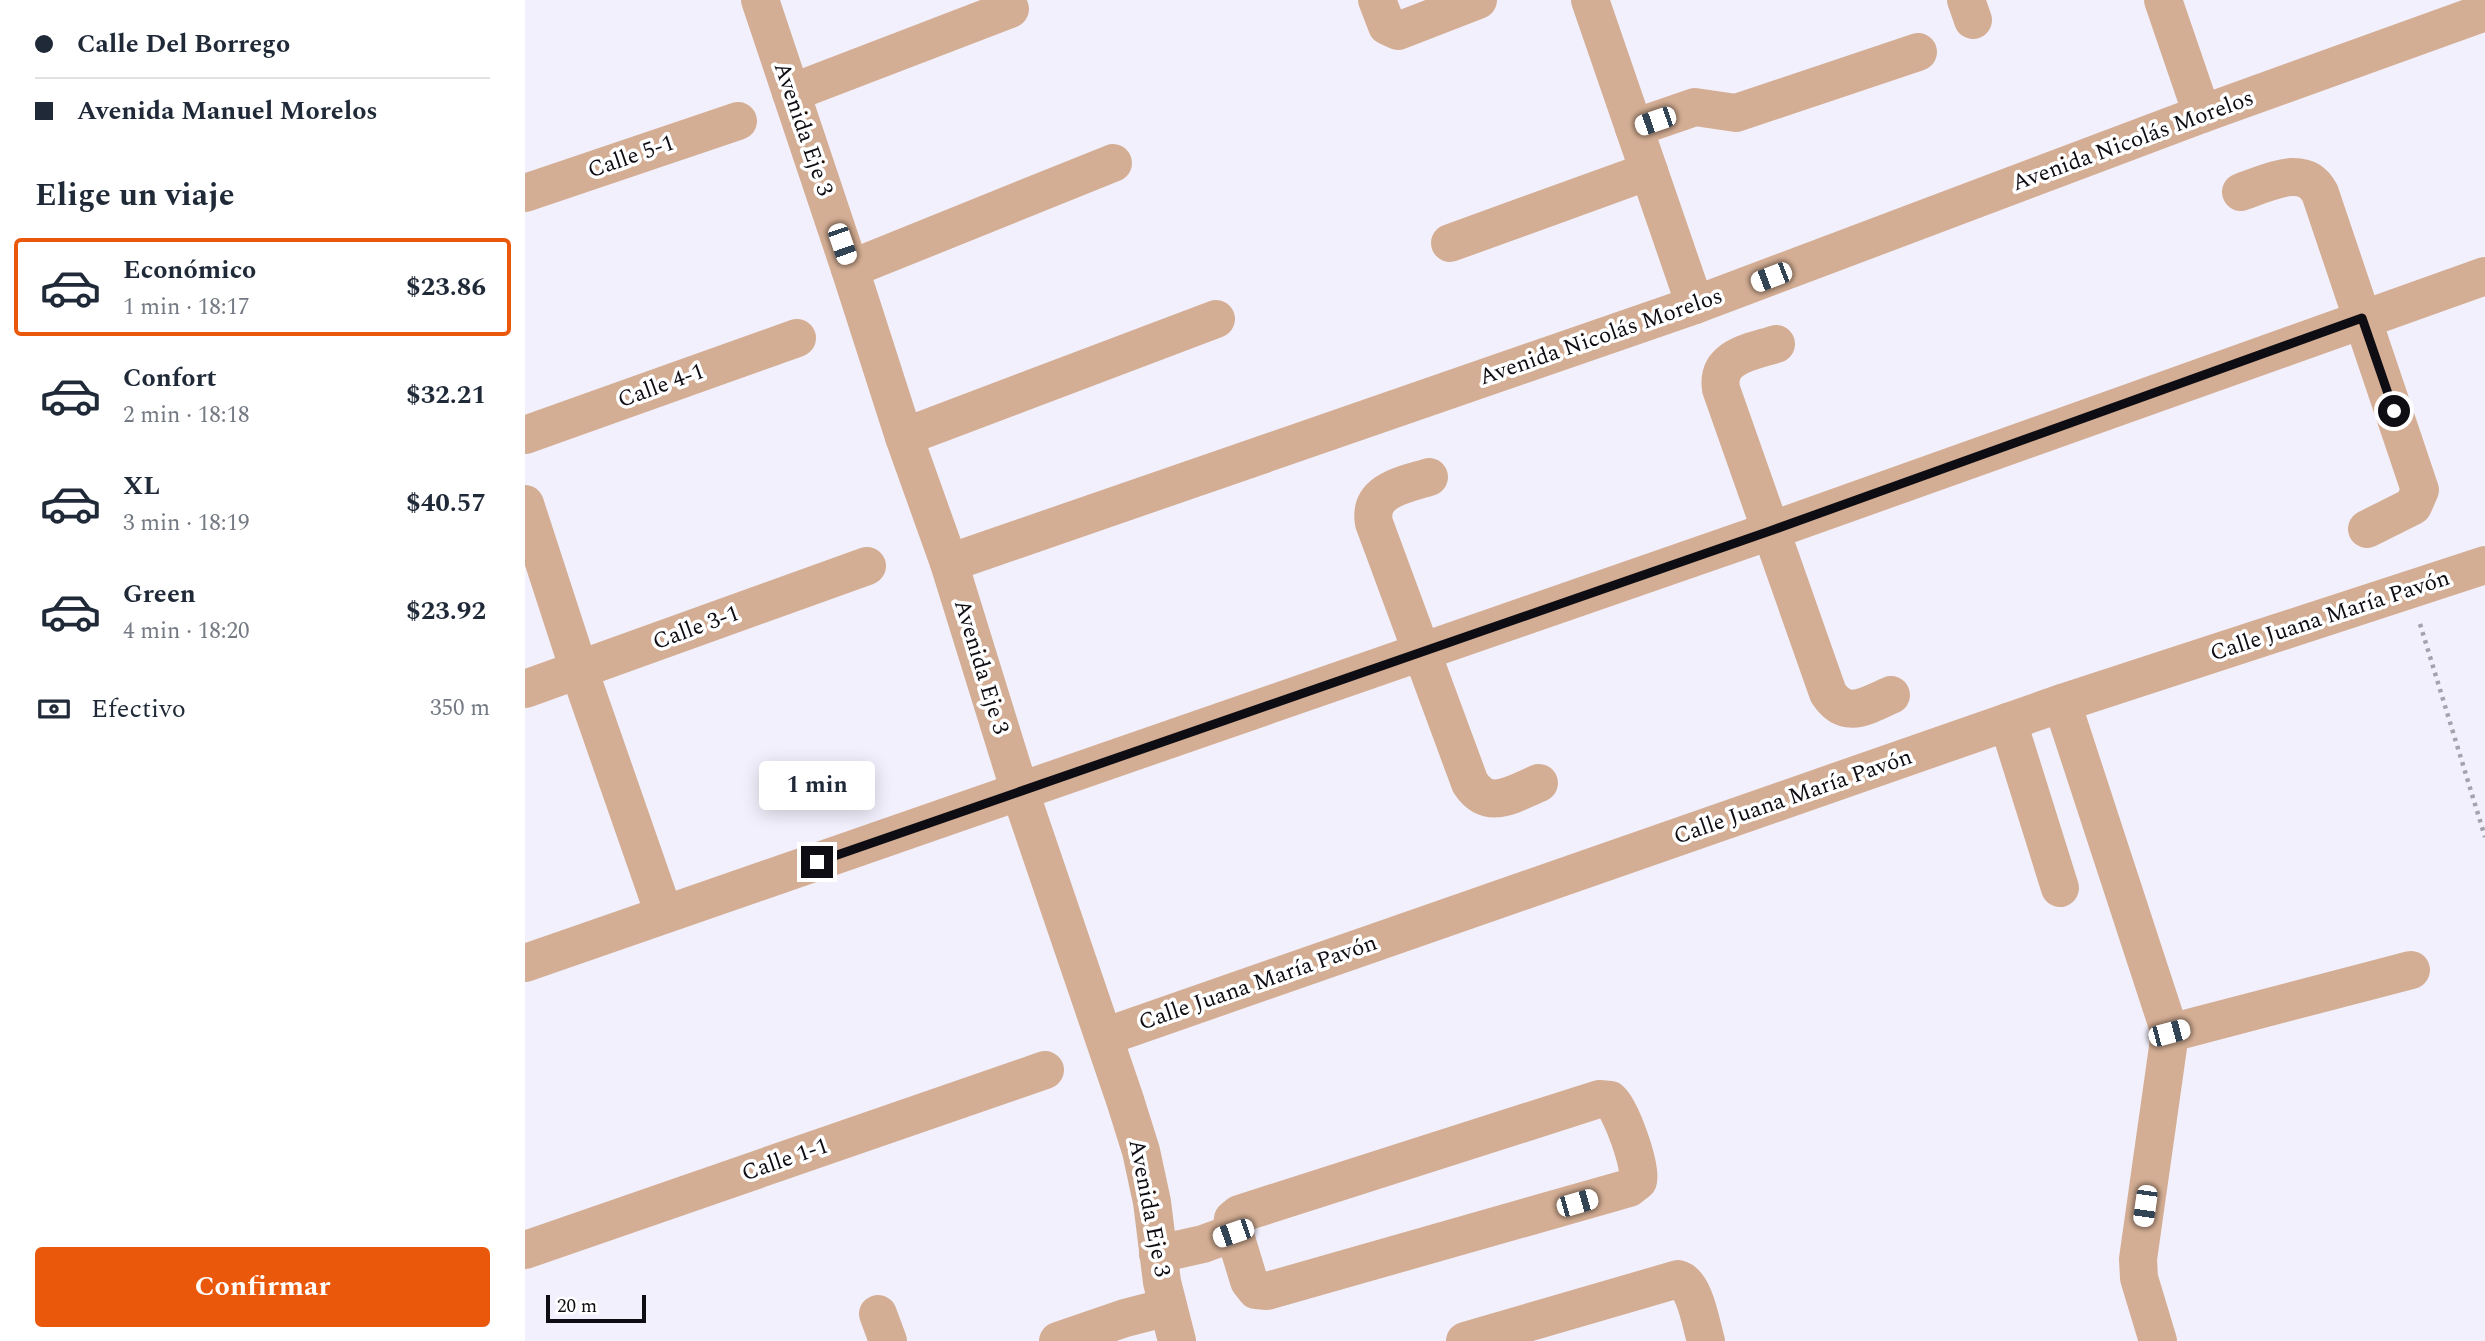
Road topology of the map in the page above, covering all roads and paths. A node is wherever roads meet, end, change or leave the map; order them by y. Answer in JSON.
{"nodes":[{"id":1,"x":760,"y":0,"type":"edge"},
{"id":2,"x":1377,"y":0,"type":"edge"},
{"id":3,"x":1478,"y":0,"type":"edge"},
{"id":4,"x":1590,"y":0,"type":"edge"},
{"id":5,"x":2163,"y":0,"type":"edge"},
{"id":6,"x":1010,"y":9,"type":"dead end"},
{"id":7,"x":2471,"y":10,"type":"edge"},
{"id":8,"x":1918,"y":52,"type":"dead end"},
{"id":9,"x":791,"y":93,"type":"junction"},
{"id":10,"x":2202,"y":114,"type":"junction"},
{"id":11,"x":738,"y":121,"type":"dead end"},
{"id":12,"x":1635,"y":128,"type":"junction"},
{"id":13,"x":1112,"y":163,"type":"dead end"},
{"id":14,"x":1649,"y":171,"type":"junction"},
{"id":15,"x":525,"y":192,"type":"edge"},
{"id":16,"x":2241,"y":192,"type":"dead end"},
{"id":17,"x":1450,"y":243,"type":"dead end"},
{"id":18,"x":850,"y":269,"type":"junction"},
{"id":19,"x":2485,"y":276,"type":"edge"},
{"id":20,"x":1695,"y":305,"type":"junction"},
{"id":21,"x":2362,"y":318,"type":"junction"},
{"id":22,"x":1216,"y":319,"type":"dead end"},
{"id":23,"x":797,"y":338,"type":"dead end"},
{"id":24,"x":1776,"y":344,"type":"dead end"},
{"id":25,"x":525,"y":435,"type":"edge"},
{"id":26,"x":904,"y":437,"type":"junction"},
{"id":27,"x":1429,"y":477,"type":"dead end"},
{"id":28,"x":525,"y":504,"type":"edge"},
{"id":29,"x":2367,"y":529,"type":"dead end"},
{"id":30,"x":1770,"y":531,"type":"junction"},
{"id":31,"x":949,"y":563,"type":"junction"},
{"id":32,"x":2485,"y":565,"type":"edge"},
{"id":33,"x":867,"y":566,"type":"dead end"},
{"id":34,"x":2410,"y":590,"type":"junction"},
{"id":35,"x":1423,"y":651,"type":"junction"},
{"id":36,"x":579,"y":670,"type":"junction"},
{"id":37,"x":525,"y":690,"type":"edge"},
{"id":38,"x":1891,"y":695,"type":"dead end"},
{"id":39,"x":2061,"y":704,"type":"junction"},
{"id":40,"x":2008,"y":722,"type":"junction"},
{"id":41,"x":1539,"y":783,"type":"dead end"},
{"id":42,"x":1020,"y":792,"type":"junction"},
{"id":43,"x":2485,"y":837,"type":"edge"},
{"id":44,"x":2060,"y":888,"type":"dead end"},
{"id":45,"x":664,"y":914,"type":"junction"},
{"id":46,"x":525,"y":964,"type":"edge"},
{"id":47,"x":2411,"y":970,"type":"dead end"},
{"id":48,"x":2169,"y":1033,"type":"junction"},
{"id":49,"x":1104,"y":1037,"type":"junction"},
{"id":50,"x":1045,"y":1070,"type":"dead end"},
{"id":51,"x":1233,"y":1233,"type":"junction"},
{"id":52,"x":525,"y":1251,"type":"edge"},
{"id":53,"x":1158,"y":1254,"type":"junction"},
{"id":54,"x":1172,"y":1324,"type":"edge"},
{"id":55,"x":1058,"y":1341,"type":"edge"},
{"id":56,"x":1465,"y":1341,"type":"edge"},
{"id":57,"x":1706,"y":1341,"type":"edge"},
{"id":58,"x":2158,"y":1341,"type":"edge"}],
"edges":[{"from":1,"to":9,"type":"street","name":"Avenida Eje 3"},
{"from":2,"to":3,"type":"street"},
{"from":4,"to":12,"type":"street"},
{"from":5,"to":10,"type":"street"},
{"from":6,"to":9,"type":"street"},
{"from":7,"to":10,"type":"street","name":"Avenida Nicolás Morelos"},
{"from":8,"to":12,"type":"street"},
{"from":9,"to":18,"type":"street","name":"Avenida Eje 3"},
{"from":10,"to":20,"type":"street","name":"Avenida Nicolás Morelos"},
{"from":11,"to":15,"type":"street","name":"Calle 5-1"},
{"from":12,"to":14,"type":"street"},
{"from":13,"to":18,"type":"street"},
{"from":14,"to":17,"type":"street"},
{"from":14,"to":20,"type":"street"},
{"from":16,"to":21,"type":"street"},
{"from":18,"to":26,"type":"street","name":"Avenida Eje 3"},
{"from":19,"to":21,"type":"street"},
{"from":20,"to":31,"type":"street","name":"Avenida Nicolás Morelos"},
{"from":21,"to":29,"type":"street"},
{"from":21,"to":30,"type":"street"},
{"from":22,"to":26,"type":"street"},
{"from":23,"to":25,"type":"street","name":"Calle 4-1"},
{"from":24,"to":30,"type":"street"},
{"from":26,"to":31,"type":"street","name":"Avenida Eje 3"},
{"from":27,"to":35,"type":"street"},
{"from":28,"to":36,"type":"street"},
{"from":30,"to":35,"type":"street"},
{"from":30,"to":38,"type":"street"},
{"from":31,"to":42,"type":"street","name":"Avenida Eje 3"},
{"from":32,"to":34,"type":"street","name":"Calle Juana María Pavón"},
{"from":33,"to":36,"type":"street","name":"Calle 3-1"},
{"from":34,"to":39,"type":"street","name":"Calle Juana María Pavón"},
{"from":34,"to":43,"type":"path"},
{"from":35,"to":41,"type":"street"},
{"from":35,"to":42,"type":"street"},
{"from":36,"to":37,"type":"street","name":"Calle 3-1"},
{"from":36,"to":45,"type":"street"},
{"from":39,"to":40,"type":"street","name":"Calle Juana María Pavón"},
{"from":39,"to":48,"type":"street"},
{"from":40,"to":44,"type":"street"},
{"from":40,"to":49,"type":"street","name":"Calle Juana María Pavón"},
{"from":42,"to":45,"type":"street"},
{"from":42,"to":49,"type":"street","name":"Avenida Eje 3"},
{"from":45,"to":46,"type":"street"},
{"from":47,"to":48,"type":"street"},
{"from":48,"to":58,"type":"street"},
{"from":49,"to":53,"type":"street","name":"Avenida Eje 3"},
{"from":50,"to":52,"type":"street","name":"Calle 1-1"},
{"from":51,"to":51,"type":"street"},
{"from":51,"to":53,"type":"street"},
{"from":53,"to":54,"type":"street","name":"Avenida Eje 3"},
{"from":54,"to":55,"type":"street"},
{"from":56,"to":57,"type":"street"}]}
